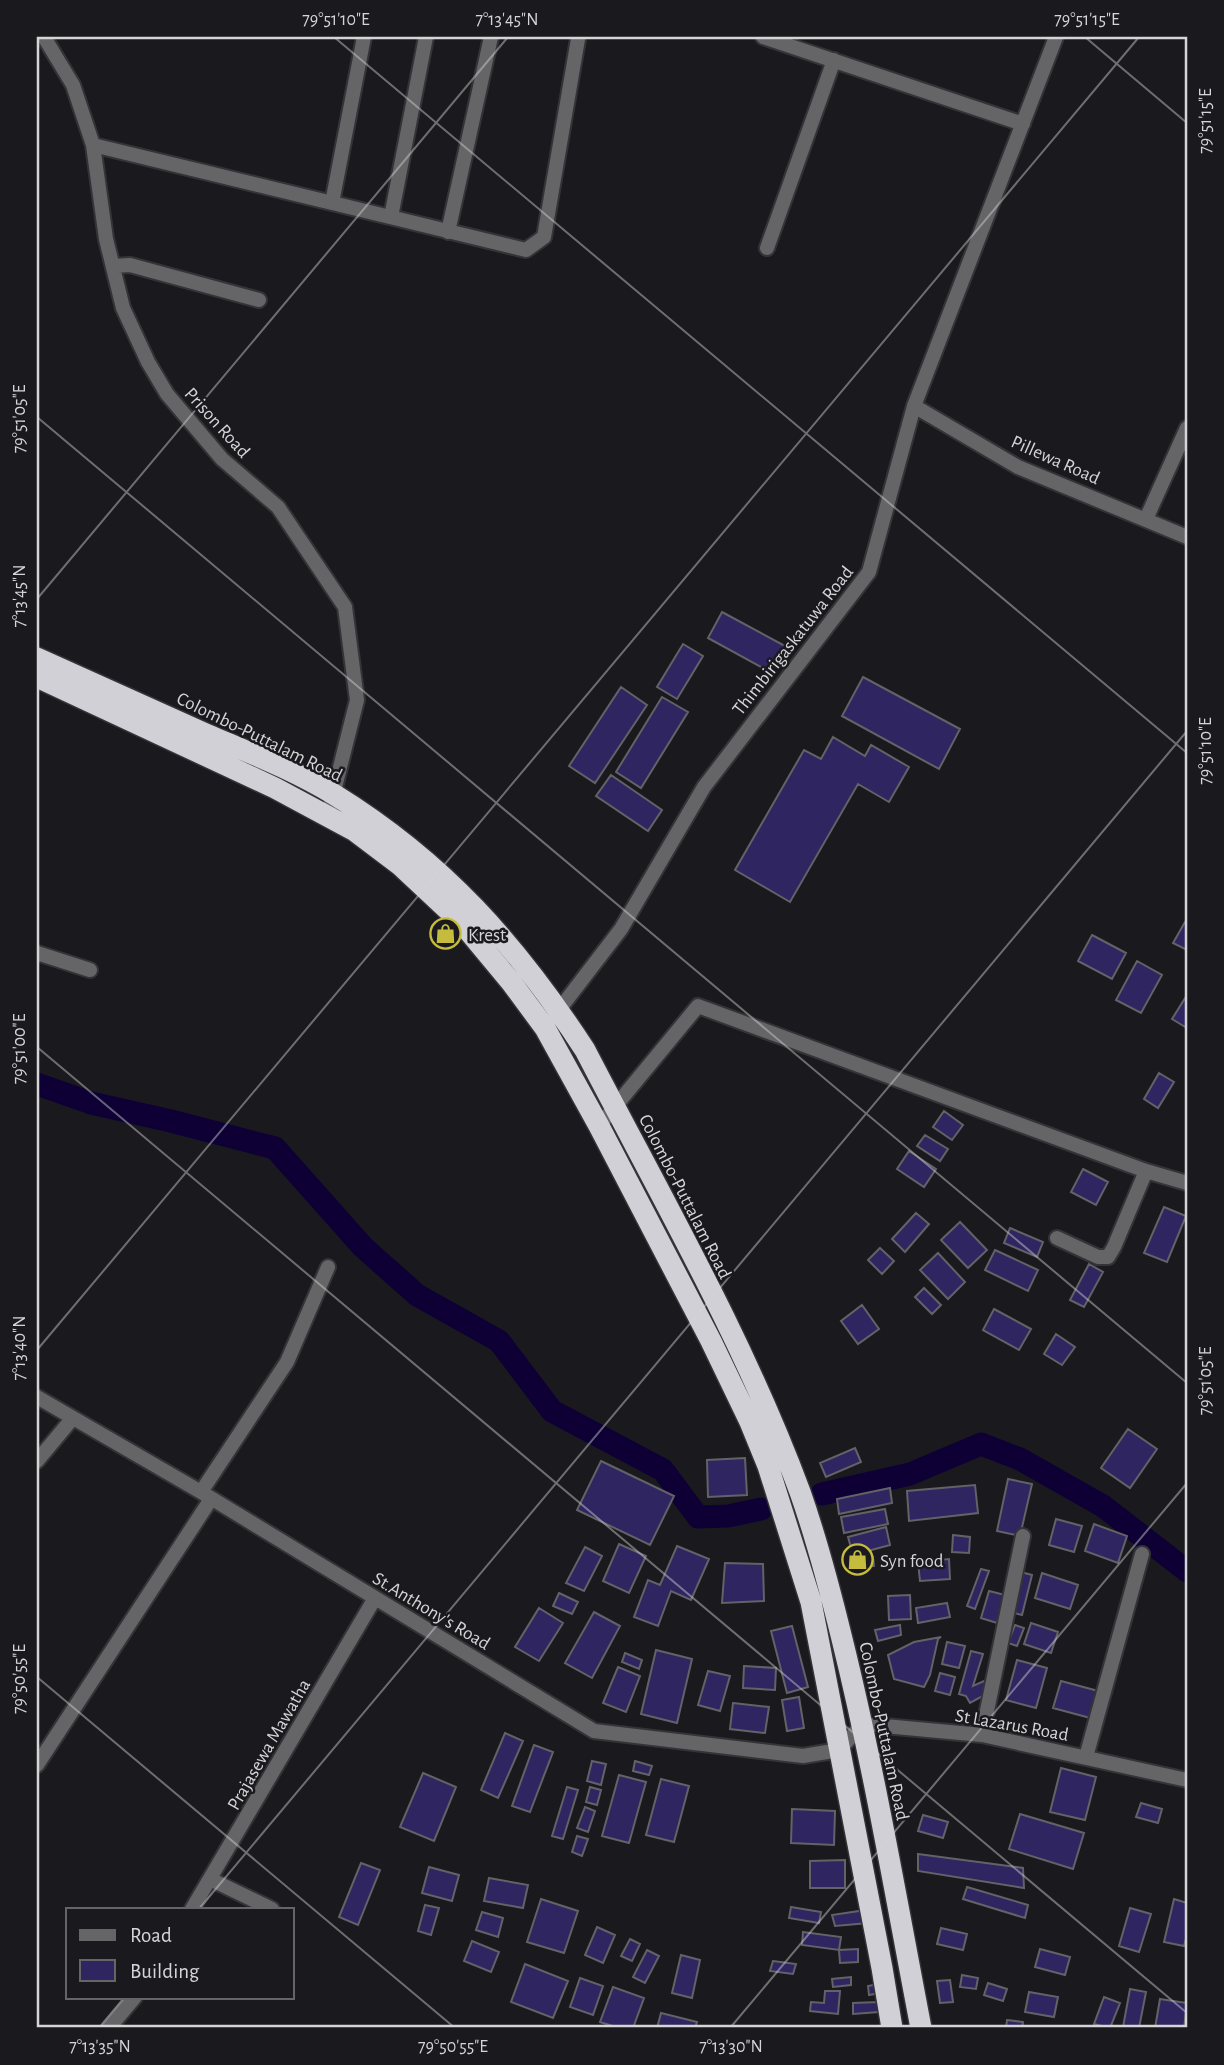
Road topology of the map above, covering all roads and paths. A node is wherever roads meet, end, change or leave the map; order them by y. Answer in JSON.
{"nodes":[{"id":1,"x":44,"y":37,"type":"edge"},
{"id":2,"x":365,"y":37,"type":"edge"},
{"id":3,"x":426,"y":37,"type":"edge"},
{"id":4,"x":492,"y":37,"type":"edge"},
{"id":5,"x":763,"y":37,"type":"edge"},
{"id":6,"x":1056,"y":37,"type":"edge"},
{"id":7,"x":578,"y":40,"type":"dead end"},
{"id":8,"x":834,"y":60,"type":"junction"},
{"id":9,"x":1023,"y":124,"type":"junction"},
{"id":10,"x":93,"y":145,"type":"junction"},
{"id":11,"x":332,"y":203,"type":"junction"},
{"id":12,"x":391,"y":217,"type":"junction"},
{"id":13,"x":449,"y":232,"type":"junction"},
{"id":14,"x":767,"y":248,"type":"dead end"},
{"id":15,"x":113,"y":267,"type":"junction"},
{"id":16,"x":259,"y":300,"type":"dead end"},
{"id":17,"x":914,"y":406,"type":"junction"},
{"id":18,"x":1187,"y":428,"type":"edge"},
{"id":19,"x":1146,"y":519,"type":"junction"},
{"id":20,"x":1187,"y":537,"type":"edge"},
{"id":21,"x":37,"y":658,"type":"edge"},
{"id":22,"x":37,"y":677,"type":"edge"},
{"id":23,"x":332,"y":805,"type":"junction"},
{"id":24,"x":37,"y":953,"type":"edge"},
{"id":25,"x":90,"y":970,"type":"dead end"},
{"id":26,"x":559,"y":1009,"type":"junction"},
{"id":27,"x":545,"y":1028,"type":"junction"},
{"id":28,"x":615,"y":1109,"type":"junction"},
{"id":29,"x":599,"y":1126,"type":"junction"},
{"id":30,"x":1146,"y":1171,"type":"junction"},
{"id":31,"x":1187,"y":1183,"type":"edge"},
{"id":32,"x":1057,"y":1238,"type":"dead end"},
{"id":33,"x":328,"y":1267,"type":"dead end"},
{"id":34,"x":37,"y":1398,"type":"edge"},
{"id":35,"x":72,"y":1419,"type":"junction"},
{"id":36,"x":37,"y":1461,"type":"edge"},
{"id":37,"x":206,"y":1496,"type":"junction"},
{"id":38,"x":1023,"y":1536,"type":"dead end"},
{"id":39,"x":1142,"y":1554,"type":"dead end"},
{"id":40,"x":375,"y":1598,"type":"junction"},
{"id":41,"x":863,"y":1724,"type":"junction"},
{"id":42,"x":982,"y":1735,"type":"junction"},
{"id":43,"x":839,"y":1750,"type":"junction"},
{"id":44,"x":1087,"y":1757,"type":"junction"},
{"id":45,"x":37,"y":1765,"type":"edge"},
{"id":46,"x":1187,"y":1780,"type":"edge"},
{"id":47,"x":212,"y":1880,"type":"junction"},
{"id":48,"x":193,"y":1908,"type":"edge"},
{"id":49,"x":270,"y":1908,"type":"edge"},
{"id":50,"x":134,"y":1998,"type":"edge"},
{"id":51,"x":109,"y":2028,"type":"edge"},
{"id":52,"x":892,"y":2028,"type":"edge"},
{"id":53,"x":921,"y":2028,"type":"edge"}],
"edges":[{"from":1,"to":10,"type":"street","name":"Prison Road"},
{"from":2,"to":11,"type":"street"},
{"from":3,"to":12,"type":"street"},
{"from":4,"to":13,"type":"street"},
{"from":5,"to":8,"type":"street"},
{"from":6,"to":9,"type":"street","name":"Thimbirigaskatuwa Road"},
{"from":7,"to":13,"type":"street"},
{"from":8,"to":9,"type":"street"},
{"from":8,"to":14,"type":"street"},
{"from":9,"to":17,"type":"street","name":"Thimbirigaskatuwa Road"},
{"from":10,"to":11,"type":"street"},
{"from":10,"to":15,"type":"street","name":"Prison Road"},
{"from":11,"to":12,"type":"street"},
{"from":12,"to":13,"type":"street"},
{"from":15,"to":16,"type":"street"},
{"from":15,"to":23,"type":"street","name":"Prison Road"},
{"from":17,"to":19,"type":"street","name":"Pillewa Road"},
{"from":17,"to":26,"type":"street","name":"Thimbirigaskatuwa Road"},
{"from":18,"to":19,"type":"street"},
{"from":19,"to":20,"type":"street","name":"Pillewa Road"},
{"from":21,"to":23,"type":"highway","name":"Colombo-Puttalam Road"},
{"from":22,"to":23,"type":"highway","name":"Colombo-Puttalam Road"},
{"from":23,"to":26,"type":"highway","name":"Colombo-Puttalam Road"},
{"from":23,"to":27,"type":"highway","name":"Colombo-Puttalam Road"},
{"from":24,"to":25,"type":"street"},
{"from":26,"to":27,"type":"street","name":"Thimbirigaskatuwa Road"},
{"from":26,"to":28,"type":"highway","name":"Colombo-Puttalam Road"},
{"from":27,"to":29,"type":"highway","name":"Colombo-Puttalam Road"},
{"from":28,"to":29,"type":"street"},
{"from":28,"to":30,"type":"street"},
{"from":28,"to":41,"type":"highway","name":"Colombo-Puttalam Road"},
{"from":29,"to":43,"type":"highway","name":"Colombo-Puttalam Road"},
{"from":30,"to":31,"type":"street"},
{"from":30,"to":32,"type":"street"},
{"from":33,"to":37,"type":"street"},
{"from":34,"to":35,"type":"street","name":"St.Anthony's Road"},
{"from":35,"to":36,"type":"street"},
{"from":35,"to":37,"type":"street","name":"St.Anthony's Road"},
{"from":37,"to":40,"type":"street","name":"St.Anthony's Road"},
{"from":37,"to":45,"type":"street"},
{"from":38,"to":42,"type":"street"},
{"from":39,"to":44,"type":"street"},
{"from":40,"to":43,"type":"street","name":"St.Anthony's Road"},
{"from":40,"to":47,"type":"street","name":"Prajasewa Mawatha"},
{"from":41,"to":42,"type":"street","name":"St Lazarus Road"},
{"from":41,"to":43,"type":"street"},
{"from":41,"to":53,"type":"highway","name":"Colombo-Puttalam Road"},
{"from":42,"to":44,"type":"street","name":"St Lazarus Road"},
{"from":43,"to":52,"type":"highway","name":"Colombo-Puttalam Road"},
{"from":44,"to":46,"type":"street","name":"St Lazarus Road"},
{"from":47,"to":48,"type":"street","name":"Prajasewa Mawatha"},
{"from":47,"to":49,"type":"street"},
{"from":50,"to":51,"type":"street"}]}
